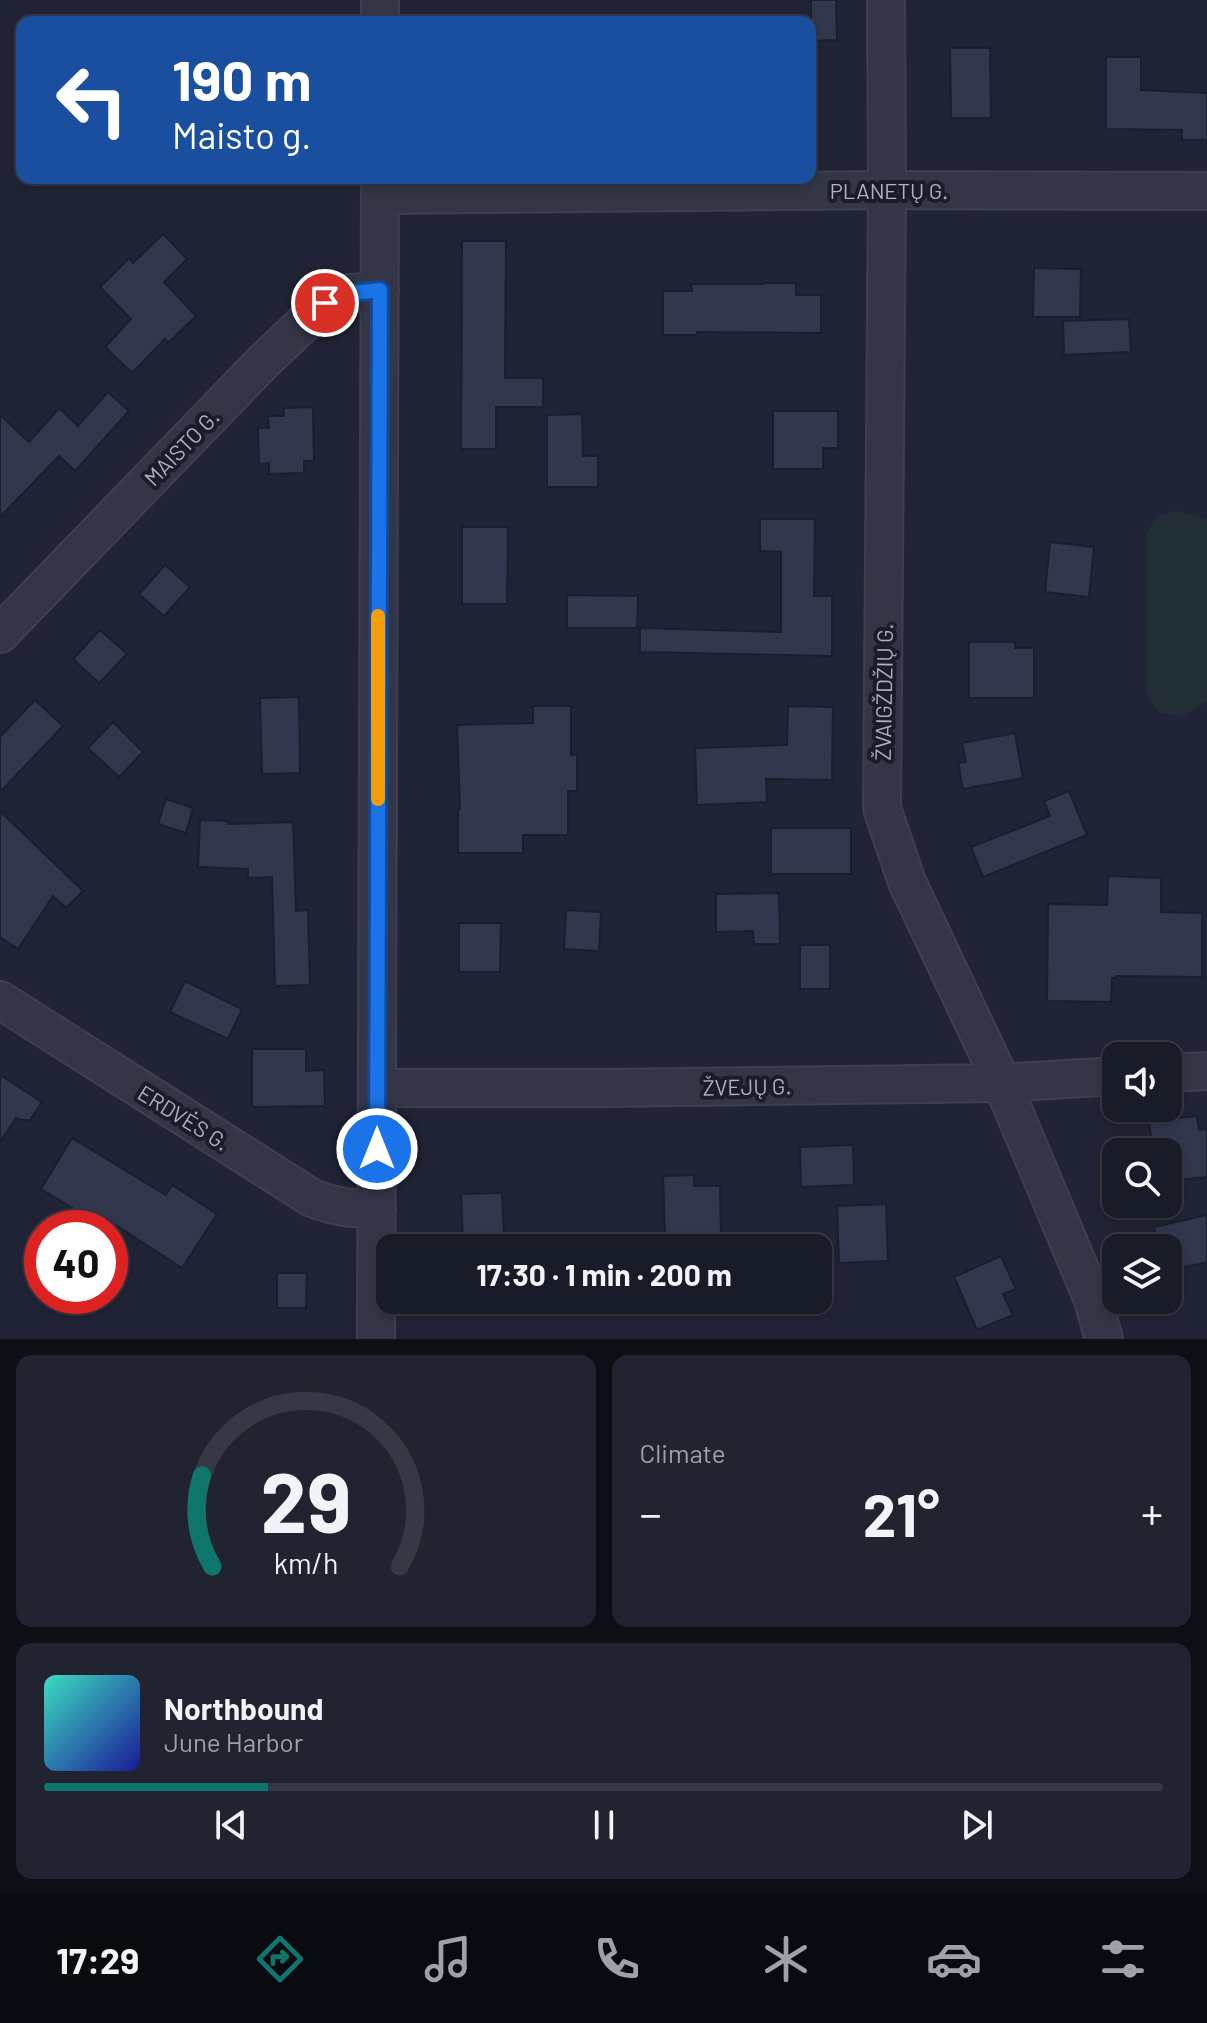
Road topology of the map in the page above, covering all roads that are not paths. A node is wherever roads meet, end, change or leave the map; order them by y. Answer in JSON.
{"nodes":[{"id":1,"x":886,"y":0,"type":"edge"},
{"id":2,"x":380,"y":186,"type":"edge"},
{"id":3,"x":887,"y":190,"type":"junction"},
{"id":4,"x":1207,"y":191,"type":"edge"},
{"id":5,"x":380,"y":290,"type":"junction"},
{"id":6,"x":0,"y":634,"type":"edge"},
{"id":7,"x":0,"y":1000,"type":"edge"},
{"id":8,"x":1207,"y":1071,"type":"edge"},
{"id":9,"x":1182,"y":1072,"type":"edge"},
{"id":10,"x":1102,"y":1077,"type":"edge"},
{"id":11,"x":1002,"y":1083,"type":"junction"},
{"id":12,"x":377,"y":1088,"type":"junction"},
{"id":13,"x":377,"y":1209,"type":"junction"},
{"id":14,"x":376,"y":1339,"type":"edge"},
{"id":15,"x":1104,"y":1339,"type":"edge"}],
"edges":[{"from":1,"to":3,"type":"street","name":"ŽVAIGŽDŽIŲ G."},
{"from":2,"to":3,"type":"street","name":"PLANETŲ G."},
{"from":2,"to":5,"type":"street"},
{"from":3,"to":4,"type":"street","name":"PLANETŲ G."},
{"from":3,"to":11,"type":"street","name":"ŽVAIGŽDŽIŲ G."},
{"from":5,"to":6,"type":"street","name":"MAISTO G."},
{"from":5,"to":12,"type":"street"},
{"from":7,"to":13,"type":"street","name":"ERDVĖS G."},
{"from":8,"to":9,"type":"street"},
{"from":10,"to":11,"type":"street","name":"ŽVEJŲ G."},
{"from":11,"to":12,"type":"street","name":"ŽVEJŲ G."},
{"from":11,"to":15,"type":"street","name":"ŽVAIGŽDŽIŲ G."},
{"from":12,"to":13,"type":"street"},
{"from":13,"to":14,"type":"street"}]}
